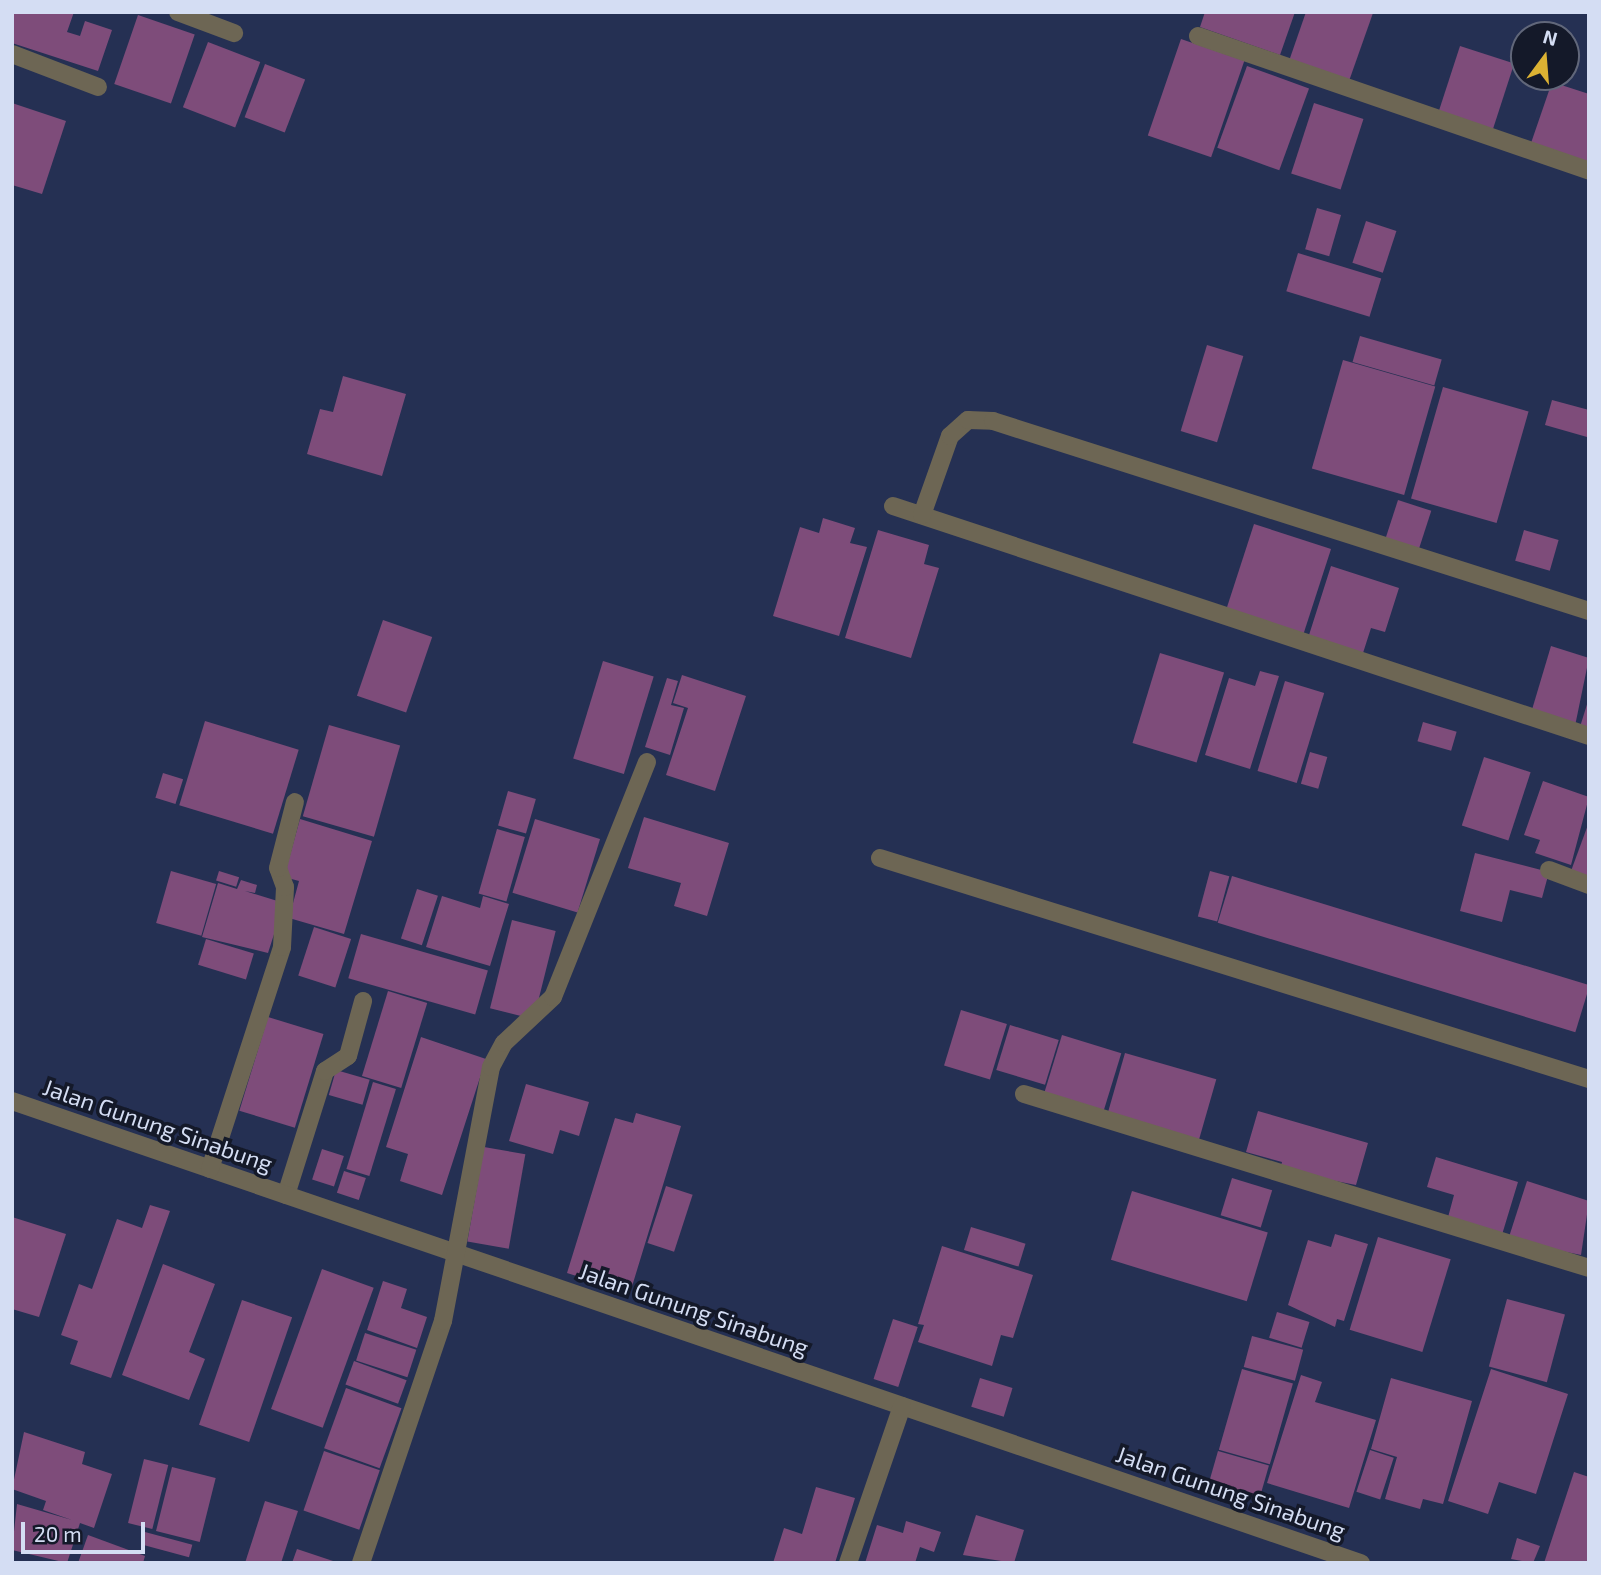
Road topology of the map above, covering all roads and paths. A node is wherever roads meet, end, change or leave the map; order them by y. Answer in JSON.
{"nodes":[{"id":1,"x":178,"y":12,"type":"edge"},
{"id":2,"x":234,"y":33,"type":"dead end"},
{"id":3,"x":1198,"y":36,"type":"dead end"},
{"id":4,"x":12,"y":54,"type":"edge"},
{"id":5,"x":97,"y":87,"type":"dead end"},
{"id":6,"x":1589,"y":171,"type":"edge"},
{"id":7,"x":893,"y":506,"type":"dead end"},
{"id":8,"x":922,"y":515,"type":"junction"},
{"id":9,"x":1589,"y":611,"type":"edge"},
{"id":10,"x":1589,"y":736,"type":"edge"},
{"id":11,"x":647,"y":762,"type":"dead end"},
{"id":12,"x":295,"y":802,"type":"dead end"},
{"id":13,"x":880,"y":858,"type":"dead end"},
{"id":14,"x":1549,"y":870,"type":"dead end"},
{"id":15,"x":1589,"y":885,"type":"edge"},
{"id":16,"x":363,"y":1001,"type":"dead end"},
{"id":17,"x":1589,"y":1079,"type":"edge"},
{"id":18,"x":1024,"y":1094,"type":"dead end"},
{"id":19,"x":12,"y":1101,"type":"edge"},
{"id":20,"x":210,"y":1169,"type":"junction"},
{"id":21,"x":286,"y":1195,"type":"junction"},
{"id":22,"x":457,"y":1254,"type":"junction"},
{"id":23,"x":1589,"y":1269,"type":"edge"},
{"id":24,"x":902,"y":1406,"type":"junction"},
{"id":25,"x":361,"y":1563,"type":"edge"},
{"id":26,"x":848,"y":1563,"type":"edge"},
{"id":27,"x":1361,"y":1563,"type":"edge"}],
"edges":[{"from":1,"to":2,"type":"street"},
{"from":3,"to":6,"type":"street"},
{"from":4,"to":5,"type":"street"},
{"from":7,"to":8,"type":"street"},
{"from":8,"to":9,"type":"street"},
{"from":8,"to":10,"type":"street"},
{"from":11,"to":22,"type":"street"},
{"from":12,"to":20,"type":"street"},
{"from":13,"to":17,"type":"street"},
{"from":14,"to":15,"type":"street"},
{"from":16,"to":21,"type":"street"},
{"from":18,"to":23,"type":"street"},
{"from":19,"to":20,"type":"street","name":"Jalan Gunung Sinabung"},
{"from":20,"to":21,"type":"street","name":"Jalan Gunung Sinabung"},
{"from":21,"to":22,"type":"street","name":"Jalan Gunung Sinabung"},
{"from":22,"to":24,"type":"street","name":"Jalan Gunung Sinabung"},
{"from":22,"to":25,"type":"street"},
{"from":24,"to":26,"type":"street"},
{"from":24,"to":27,"type":"street","name":"Jalan Gunung Sinabung"}]}
